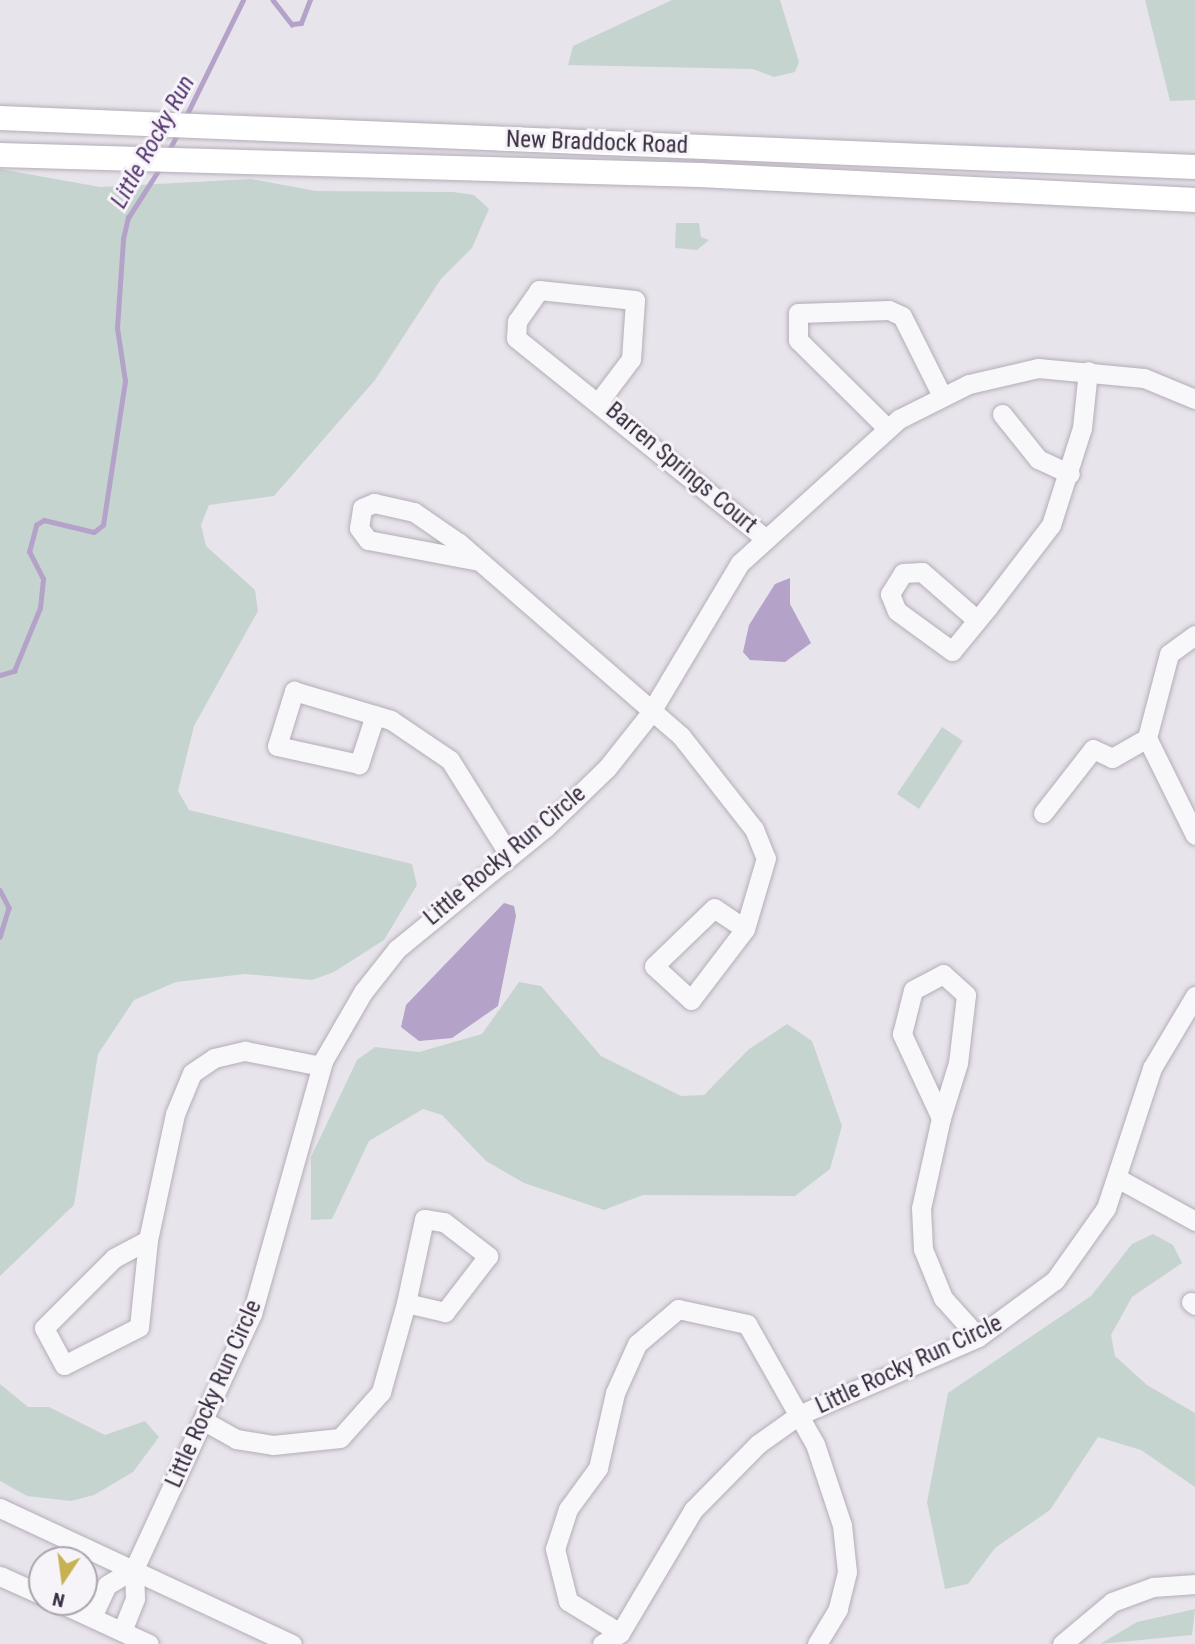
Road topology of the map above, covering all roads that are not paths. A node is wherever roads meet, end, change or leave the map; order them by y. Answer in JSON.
{"nodes":[{"id":1,"x":0,"y":118,"type":"edge"},
{"id":2,"x":0,"y":155,"type":"edge"},
{"id":3,"x":1195,"y":166,"type":"edge"},
{"id":4,"x":1195,"y":200,"type":"edge"},
{"id":5,"x":1088,"y":370,"type":"junction"},
{"id":6,"x":941,"y":394,"type":"junction"},
{"id":7,"x":1195,"y":399,"type":"edge"},
{"id":8,"x":600,"y":400,"type":"junction"},
{"id":9,"x":1002,"y":414,"type":"dead end"},
{"id":10,"x":887,"y":428,"type":"junction"},
{"id":11,"x":1069,"y":474,"type":"junction"},
{"id":12,"x":762,"y":536,"type":"junction"},
{"id":13,"x":479,"y":561,"type":"junction"},
{"id":14,"x":977,"y":620,"type":"junction"},
{"id":15,"x":1195,"y":635,"type":"edge"},
{"id":16,"x":375,"y":715,"type":"junction"},
{"id":17,"x":649,"y":715,"type":"junction"},
{"id":18,"x":1147,"y":738,"type":"junction"},
{"id":19,"x":1043,"y":813,"type":"dead end"},
{"id":20,"x":1195,"y":835,"type":"edge"},
{"id":21,"x":510,"y":856,"type":"junction"},
{"id":22,"x":745,"y":929,"type":"junction"},
{"id":23,"x":1195,"y":996,"type":"edge"},
{"id":24,"x":321,"y":1066,"type":"junction"},
{"id":25,"x":941,"y":1118,"type":"junction"},
{"id":26,"x":1119,"y":1179,"type":"junction"},
{"id":27,"x":1195,"y":1221,"type":"edge"},
{"id":28,"x":148,"y":1240,"type":"junction"},
{"id":29,"x":406,"y":1303,"type":"junction"},
{"id":30,"x":978,"y":1337,"type":"junction"},
{"id":31,"x":799,"y":1415,"type":"junction"},
{"id":32,"x":204,"y":1421,"type":"junction"},
{"id":33,"x":0,"y":1508,"type":"edge"},
{"id":34,"x":134,"y":1569,"type":"junction"},
{"id":35,"x":0,"y":1576,"type":"edge"},
{"id":36,"x":1195,"y":1584,"type":"edge"},
{"id":37,"x":28,"y":1589,"type":"edge"},
{"id":38,"x":92,"y":1617,"type":"joint"},
{"id":39,"x":122,"y":1631,"type":"junction"},
{"id":40,"x":621,"y":1638,"type":"edge"},
{"id":41,"x":149,"y":1644,"type":"edge"},
{"id":42,"x":292,"y":1644,"type":"edge"},
{"id":43,"x":602,"y":1644,"type":"edge"},
{"id":44,"x":817,"y":1644,"type":"edge"},
{"id":45,"x":1062,"y":1644,"type":"edge"}],
"edges":[{"from":1,"to":3,"type":"main road","name":"New Braddock Road"},
{"from":2,"to":4,"type":"main road","name":"New Braddock Road"},
{"from":5,"to":6,"type":"street","name":"Little Rocky Run Circle"},
{"from":5,"to":7,"type":"street","name":"Little Rocky Run Circle"},
{"from":5,"to":11,"type":"street"},
{"from":6,"to":10,"type":"street","name":"Little Rocky Run Circle"},
{"from":6,"to":10,"type":"street"},
{"from":8,"to":8,"type":"street","name":"Barren Springs Court"},
{"from":8,"to":12,"type":"street","name":"Barren Springs Court"},
{"from":9,"to":11,"type":"street"},
{"from":10,"to":12,"type":"street","name":"Little Rocky Run Circle"},
{"from":11,"to":14,"type":"street"},
{"from":12,"to":17,"type":"street","name":"Little Rocky Run Circle"},
{"from":13,"to":13,"type":"street"},
{"from":13,"to":17,"type":"street"},
{"from":14,"to":14,"type":"street"},
{"from":15,"to":18,"type":"street"},
{"from":16,"to":16,"type":"street"},
{"from":16,"to":21,"type":"street"},
{"from":17,"to":21,"type":"street","name":"Little Rocky Run Circle"},
{"from":17,"to":22,"type":"street"},
{"from":18,"to":19,"type":"street"},
{"from":18,"to":20,"type":"street"},
{"from":21,"to":24,"type":"street","name":"Little Rocky Run Circle"},
{"from":22,"to":22,"type":"street"},
{"from":23,"to":26,"type":"street","name":"Little Rocky Run Circle"},
{"from":24,"to":28,"type":"street"},
{"from":24,"to":32,"type":"street","name":"Little Rocky Run Circle"},
{"from":25,"to":25,"type":"street"},
{"from":25,"to":30,"type":"street"},
{"from":26,"to":27,"type":"street"},
{"from":26,"to":30,"type":"street","name":"Little Rocky Run Circle"},
{"from":28,"to":28,"type":"street"},
{"from":29,"to":29,"type":"street"},
{"from":29,"to":32,"type":"street"},
{"from":30,"to":31,"type":"street","name":"Little Rocky Run Circle"},
{"from":31,"to":40,"type":"street","name":"Little Rocky Run Circle"},
{"from":31,"to":40,"type":"street"},
{"from":31,"to":44,"type":"street"},
{"from":32,"to":34,"type":"street","name":"Little Rocky Run Circle"},
{"from":33,"to":34,"type":"street"},
{"from":34,"to":38,"type":"street"},
{"from":34,"to":39,"type":"street"},
{"from":34,"to":42,"type":"street"},
{"from":35,"to":37,"type":"street"},
{"from":36,"to":45,"type":"street"},
{"from":38,"to":39,"type":"street"},
{"from":39,"to":41,"type":"street"},
{"from":40,"to":43,"type":"street","name":"Little Rocky Run Circle"}]}
